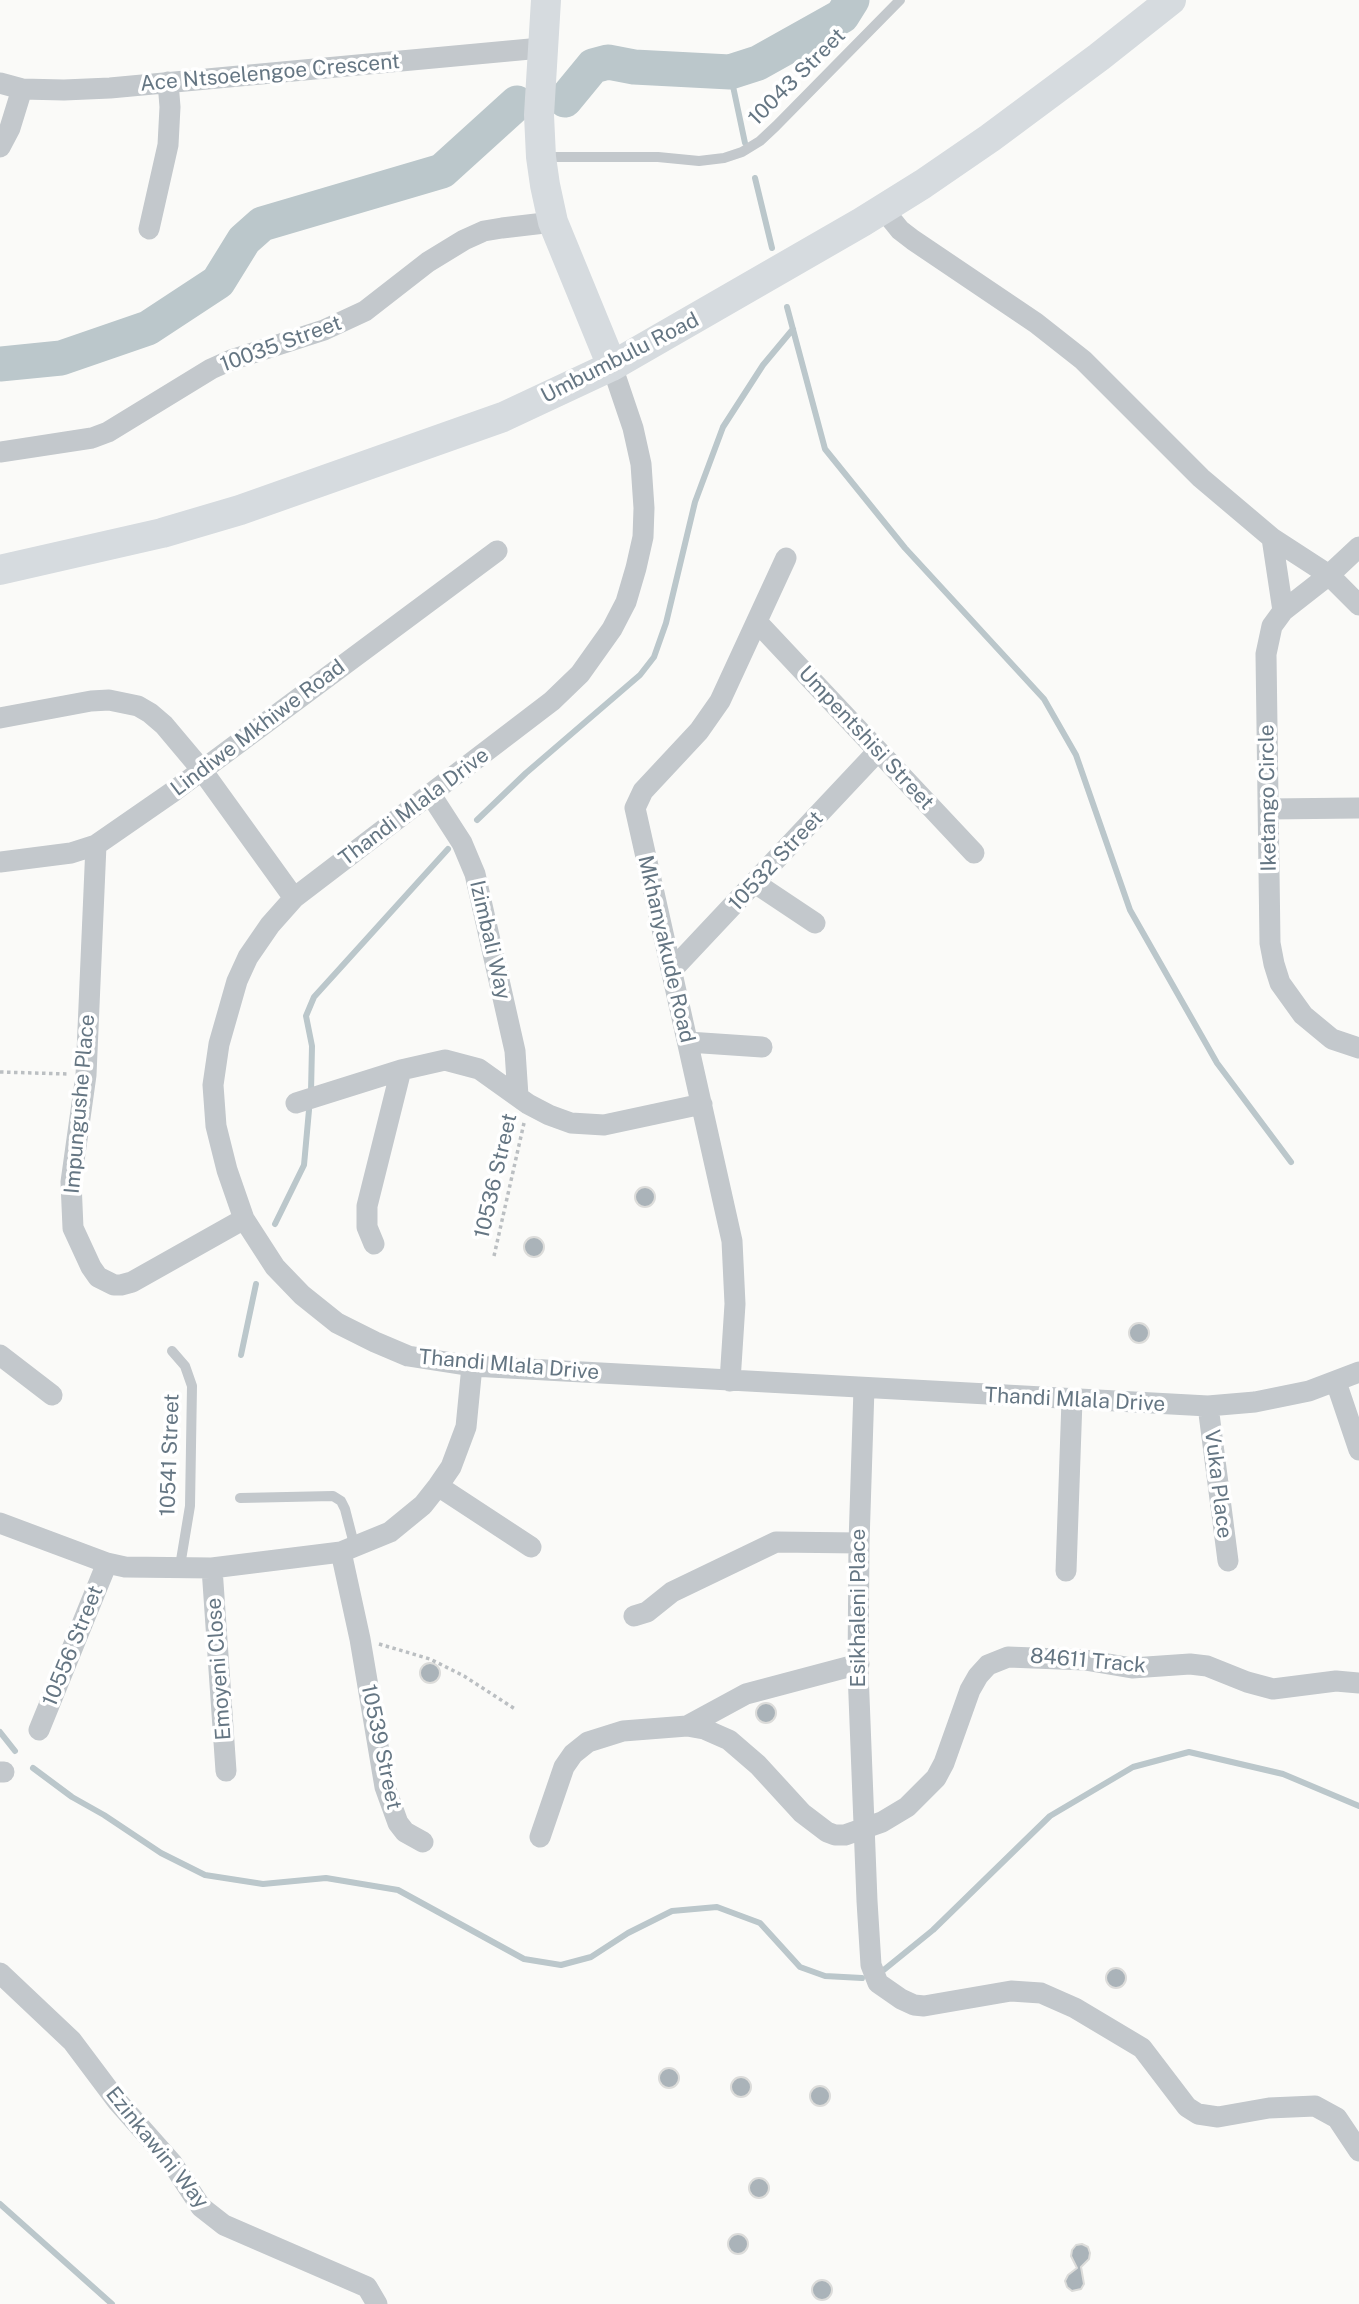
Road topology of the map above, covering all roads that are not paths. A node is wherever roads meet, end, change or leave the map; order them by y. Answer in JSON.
{"nodes":[{"id":1,"x":546,"y":0,"type":"edge"},
{"id":2,"x":900,"y":0,"type":"edge"},
{"id":3,"x":1171,"y":0,"type":"edge"},
{"id":4,"x":541,"y":48,"type":"junction"},
{"id":5,"x":168,"y":82,"type":"junction"},
{"id":6,"x":0,"y":83,"type":"edge"},
{"id":7,"x":22,"y":89,"type":"junction"},
{"id":8,"x":0,"y":147,"type":"edge"},
{"id":9,"x":541,"y":157,"type":"junction"},
{"id":10,"x":883,"y":209,"type":"junction"},
{"id":11,"x":553,"y":222,"type":"junction"},
{"id":12,"x":149,"y":229,"type":"dead end"},
{"id":13,"x":612,"y":366,"type":"junction"},
{"id":14,"x":0,"y":452,"type":"edge"},
{"id":15,"x":1272,"y":538,"type":"junction"},
{"id":16,"x":1359,"y":547,"type":"edge"},
{"id":17,"x":497,"y":551,"type":"dead end"},
{"id":18,"x":786,"y":558,"type":"dead end"},
{"id":19,"x":0,"y":570,"type":"edge"},
{"id":20,"x":1329,"y":576,"type":"junction"},
{"id":21,"x":1359,"y":605,"type":"edge"},
{"id":22,"x":1283,"y":611,"type":"junction"},
{"id":23,"x":758,"y":622,"type":"junction"},
{"id":24,"x":0,"y":718,"type":"edge"},
{"id":25,"x":878,"y":751,"type":"junction"},
{"id":26,"x":201,"y":769,"type":"junction"},
{"id":27,"x":431,"y":795,"type":"junction"},
{"id":28,"x":1359,"y":808,"type":"edge"},
{"id":29,"x":1269,"y":809,"type":"junction"},
{"id":30,"x":96,"y":845,"type":"junction"},
{"id":31,"x":974,"y":853,"type":"dead end"},
{"id":32,"x":0,"y":862,"type":"edge"},
{"id":33,"x":755,"y":883,"type":"junction"},
{"id":34,"x":294,"y":898,"type":"junction"},
{"id":35,"x":815,"y":923,"type":"dead end"},
{"id":36,"x":672,"y":970,"type":"junction"},
{"id":37,"x":688,"y":1042,"type":"junction"},
{"id":38,"x":762,"y":1047,"type":"dead end"},
{"id":39,"x":1359,"y":1048,"type":"edge"},
{"id":40,"x":401,"y":1070,"type":"junction"},
{"id":41,"x":523,"y":1100,"type":"junction"},
{"id":42,"x":296,"y":1103,"type":"dead end"},
{"id":43,"x":702,"y":1104,"type":"junction"},
{"id":44,"x":244,"y":1219,"type":"junction"},
{"id":45,"x":374,"y":1244,"type":"dead end"},
{"id":46,"x":172,"y":1351,"type":"dead end"},
{"id":47,"x":0,"y":1355,"type":"edge"},
{"id":48,"x":472,"y":1366,"type":"junction"},
{"id":49,"x":1359,"y":1372,"type":"edge"},
{"id":50,"x":730,"y":1381,"type":"junction"},
{"id":51,"x":1336,"y":1382,"type":"junction"},
{"id":52,"x":864,"y":1388,"type":"junction"},
{"id":53,"x":52,"y":1395,"type":"dead end"},
{"id":54,"x":1072,"y":1399,"type":"junction"},
{"id":55,"x":1209,"y":1406,"type":"junction"},
{"id":56,"x":1359,"y":1450,"type":"edge"},
{"id":57,"x":438,"y":1486,"type":"junction"},
{"id":58,"x":240,"y":1498,"type":"dead end"},
{"id":59,"x":0,"y":1523,"type":"edge"},
{"id":60,"x":859,"y":1543,"type":"junction"},
{"id":61,"x":531,"y":1547,"type":"dead end"},
{"id":62,"x":348,"y":1550,"type":"junction"},
{"id":63,"x":1228,"y":1561,"type":"dead end"},
{"id":64,"x":107,"y":1563,"type":"junction"},
{"id":65,"x":180,"y":1566,"type":"junction"},
{"id":66,"x":212,"y":1568,"type":"junction"},
{"id":67,"x":1066,"y":1571,"type":"dead end"},
{"id":68,"x":634,"y":1616,"type":"dead end"},
{"id":69,"x":859,"y":1664,"type":"junction"},
{"id":70,"x":1359,"y":1683,"type":"edge"},
{"id":71,"x":687,"y":1726,"type":"junction"},
{"id":72,"x":39,"y":1730,"type":"dead end"},
{"id":73,"x":226,"y":1771,"type":"dead end"},
{"id":74,"x":862,"y":1828,"type":"junction"},
{"id":75,"x":540,"y":1837,"type":"dead end"},
{"id":76,"x":424,"y":1842,"type":"dead end"},
{"id":77,"x":0,"y":1973,"type":"edge"},
{"id":78,"x":1359,"y":2151,"type":"edge"},
{"id":79,"x":377,"y":2304,"type":"edge"}],
"edges":[{"from":1,"to":4,"type":"main road"},
{"from":2,"to":9,"type":"lane","name":"10043 Street"},
{"from":3,"to":10,"type":"main road","name":"Umbumbulu Road"},
{"from":4,"to":5,"type":"street","name":"Ace Ntsoelengoe Crescent"},
{"from":4,"to":9,"type":"main road"},
{"from":5,"to":7,"type":"street","name":"Ace Ntsoelengoe Crescent"},
{"from":5,"to":12,"type":"street"},
{"from":6,"to":7,"type":"street","name":"Ace Ntsoelengoe Crescent"},
{"from":7,"to":8,"type":"street"},
{"from":9,"to":11,"type":"main road"},
{"from":10,"to":13,"type":"main road","name":"Umbumbulu Road"},
{"from":10,"to":15,"type":"street"},
{"from":11,"to":13,"type":"main road"},
{"from":11,"to":14,"type":"street","name":"10035 Street"},
{"from":13,"to":19,"type":"main road","name":"Umbumbulu Road"},
{"from":13,"to":27,"type":"street","name":"Thandi Mlala Drive"},
{"from":15,"to":20,"type":"street"},
{"from":15,"to":22,"type":"street"},
{"from":16,"to":20,"type":"street","name":"Iketango Circle"},
{"from":17,"to":26,"type":"street","name":"Lindiwe Mkhiwe Road"},
{"from":18,"to":23,"type":"street","name":"Mkhanyakude Road"},
{"from":20,"to":21,"type":"street"},
{"from":20,"to":22,"type":"street","name":"Iketango Circle"},
{"from":22,"to":29,"type":"street","name":"Iketango Circle"},
{"from":23,"to":25,"type":"street","name":"Umpentshisi Street"},
{"from":23,"to":36,"type":"street","name":"Mkhanyakude Road"},
{"from":24,"to":26,"type":"street"},
{"from":25,"to":31,"type":"street","name":"Umpentshisi Street"},
{"from":25,"to":33,"type":"street","name":"10532 Street"},
{"from":26,"to":30,"type":"street","name":"Lindiwe Mkhiwe Road"},
{"from":26,"to":34,"type":"street"},
{"from":27,"to":34,"type":"street","name":"Thandi Mlala Drive"},
{"from":27,"to":41,"type":"street","name":"Izimbali Way"},
{"from":28,"to":29,"type":"street"},
{"from":29,"to":39,"type":"street","name":"Iketango Circle"},
{"from":30,"to":32,"type":"street","name":"Lindiwe Mkhiwe Road"},
{"from":30,"to":44,"type":"street","name":"Impungushe Place"},
{"from":33,"to":35,"type":"street"},
{"from":33,"to":36,"type":"street","name":"10532 Street"},
{"from":34,"to":44,"type":"street","name":"Thandi Mlala Drive"},
{"from":36,"to":37,"type":"street","name":"Mkhanyakude Road"},
{"from":37,"to":38,"type":"street"},
{"from":37,"to":43,"type":"street","name":"Mkhanyakude Road"},
{"from":40,"to":41,"type":"street"},
{"from":40,"to":42,"type":"street"},
{"from":40,"to":45,"type":"street"},
{"from":41,"to":43,"type":"street"},
{"from":43,"to":50,"type":"street","name":"Mkhanyakude Road"},
{"from":44,"to":48,"type":"street","name":"Thandi Mlala Drive"},
{"from":46,"to":65,"type":"lane","name":"10541 Street"},
{"from":47,"to":53,"type":"street"},
{"from":48,"to":50,"type":"street","name":"Thandi Mlala Drive"},
{"from":48,"to":57,"type":"street"},
{"from":49,"to":51,"type":"street","name":"Thandi Mlala Drive"},
{"from":50,"to":52,"type":"street","name":"Thandi Mlala Drive"},
{"from":51,"to":55,"type":"street","name":"Thandi Mlala Drive"},
{"from":51,"to":56,"type":"street"},
{"from":52,"to":54,"type":"street","name":"Thandi Mlala Drive"},
{"from":52,"to":60,"type":"street","name":"Esikhaleni Place"},
{"from":54,"to":55,"type":"street","name":"Thandi Mlala Drive"},
{"from":54,"to":67,"type":"street"},
{"from":55,"to":63,"type":"street","name":"Vuka Place"},
{"from":57,"to":61,"type":"street"},
{"from":57,"to":62,"type":"street"},
{"from":58,"to":62,"type":"lane"},
{"from":59,"to":64,"type":"street"},
{"from":60,"to":68,"type":"street"},
{"from":60,"to":69,"type":"street","name":"Esikhaleni Place"},
{"from":62,"to":66,"type":"street"},
{"from":62,"to":76,"type":"street","name":"10539 Street"},
{"from":64,"to":65,"type":"street"},
{"from":64,"to":72,"type":"street","name":"10556 Street"},
{"from":65,"to":66,"type":"street"},
{"from":66,"to":73,"type":"street","name":"Emoyeni Close"},
{"from":69,"to":71,"type":"street"},
{"from":69,"to":74,"type":"street","name":"Esikhaleni Place"},
{"from":70,"to":74,"type":"street","name":"84611 Track"},
{"from":71,"to":74,"type":"street","name":"84611 Track"},
{"from":71,"to":75,"type":"street"},
{"from":74,"to":78,"type":"street","name":"Esikhaleni Place"},
{"from":77,"to":79,"type":"street","name":"Ezinkawini Way"}]}
